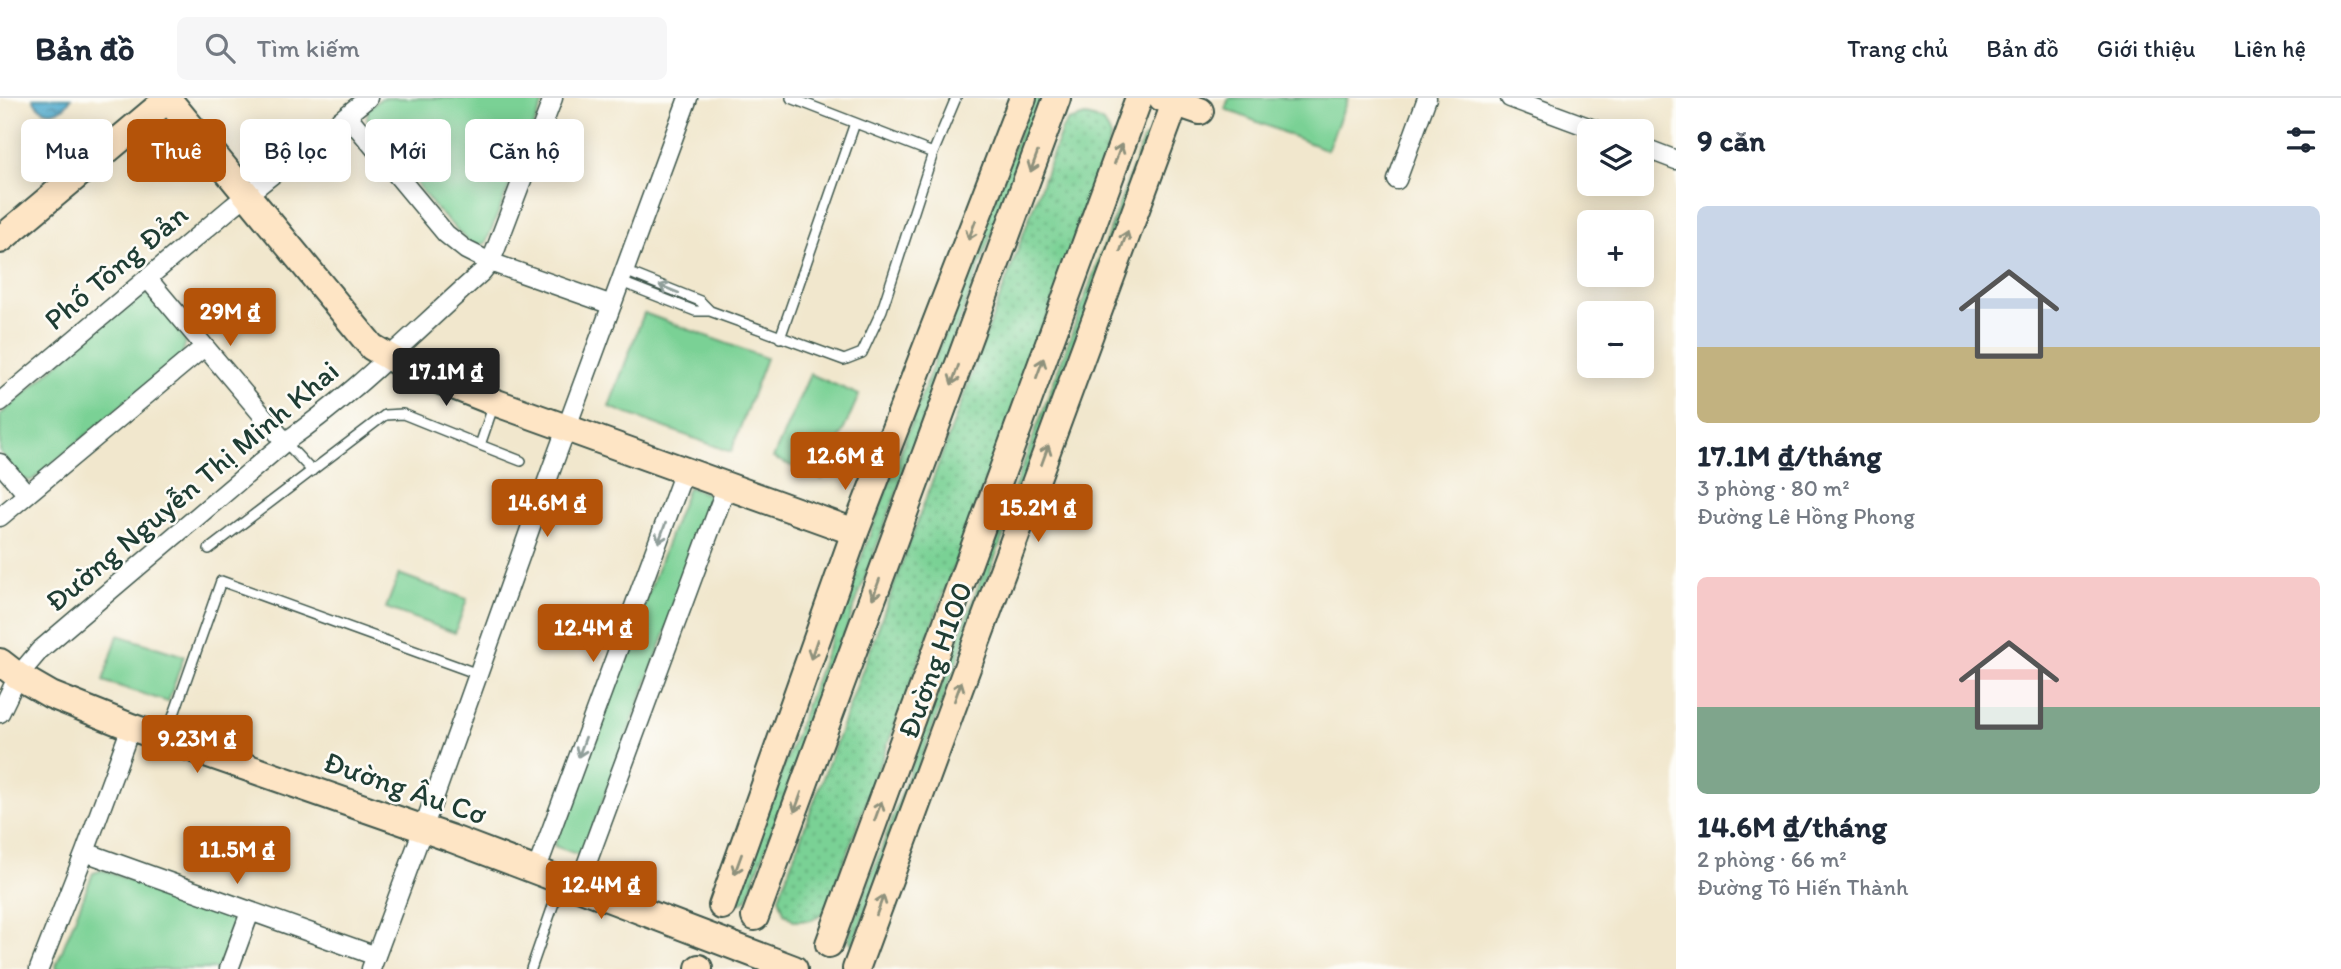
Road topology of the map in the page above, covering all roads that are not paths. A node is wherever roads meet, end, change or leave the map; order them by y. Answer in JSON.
{"nodes":[{"id":1,"x":168,"y":98,"type":"edge"},
{"id":2,"x":368,"y":98,"type":"edge"},
{"id":3,"x":554,"y":98,"type":"edge"},
{"id":4,"x":688,"y":98,"type":"edge"},
{"id":5,"x":791,"y":98,"type":"edge"},
{"id":6,"x":956,"y":98,"type":"edge"},
{"id":7,"x":1023,"y":98,"type":"edge"},
{"id":8,"x":1057,"y":98,"type":"edge"},
{"id":9,"x":1139,"y":98,"type":"edge"},
{"id":10,"x":1427,"y":98,"type":"edge"},
{"id":11,"x":1510,"y":98,"type":"edge"},
{"id":12,"x":1171,"y":100,"type":"edge"},
{"id":13,"x":1200,"y":111,"type":"dead end"},
{"id":14,"x":347,"y":115,"type":"junction"},
{"id":15,"x":855,"y":123,"type":"junction"},
{"id":16,"x":1577,"y":123,"type":"edge"},
{"id":17,"x":1654,"y":152,"type":"edge"},
{"id":18,"x":933,"y":153,"type":"junction"},
{"id":19,"x":1676,"y":160,"type":"edge"},
{"id":20,"x":1396,"y":180,"type":"dead end"},
{"id":21,"x":248,"y":195,"type":"junction"},
{"id":22,"x":0,"y":240,"type":"edge"},
{"id":23,"x":490,"y":262,"type":"junction"},
{"id":24,"x":623,"y":276,"type":"junction"},
{"id":25,"x":146,"y":278,"type":"junction"},
{"id":26,"x":612,"y":305,"type":"junction"},
{"id":27,"x":780,"y":338,"type":"junction"},
{"id":28,"x":204,"y":347,"type":"junction"},
{"id":29,"x":390,"y":357,"type":"junction"},
{"id":30,"x":0,"y":401,"type":"edge"},
{"id":31,"x":494,"y":402,"type":"junction"},
{"id":32,"x":566,"y":428,"type":"junction"},
{"id":33,"x":285,"y":442,"type":"junction"},
{"id":34,"x":480,"y":445,"type":"junction"},
{"id":35,"x":521,"y":461,"type":"dead end"},
{"id":36,"x":0,"y":463,"type":"edge"},
{"id":37,"x":685,"y":469,"type":"junction"},
{"id":38,"x":312,"y":471,"type":"junction"},
{"id":39,"x":727,"y":485,"type":"junction"},
{"id":40,"x":26,"y":494,"type":"junction"},
{"id":41,"x":0,"y":517,"type":"edge"},
{"id":42,"x":855,"y":532,"type":"junction"},
{"id":43,"x":209,"y":550,"type":"dead end"},
{"id":44,"x":9,"y":669,"type":"edge"},
{"id":45,"x":478,"y":674,"type":"junction"},
{"id":46,"x":0,"y":713,"type":"edge"},
{"id":47,"x":131,"y":727,"type":"junction"},
{"id":48,"x":166,"y":739,"type":"junction"},
{"id":49,"x":424,"y":830,"type":"junction"},
{"id":50,"x":85,"y":852,"type":"junction"},
{"id":51,"x":536,"y":871,"type":"junction"},
{"id":52,"x":570,"y":884,"type":"junction"},
{"id":53,"x":722,"y":906,"type":"dead end"},
{"id":54,"x":250,"y":912,"type":"junction"},
{"id":55,"x":755,"y":917,"type":"dead end"},
{"id":56,"x":829,"y":944,"type":"dead end"},
{"id":57,"x":373,"y":963,"type":"edge"},
{"id":58,"x":39,"y":969,"type":"edge"},
{"id":59,"x":229,"y":969,"type":"edge"},
{"id":60,"x":531,"y":969,"type":"edge"},
{"id":61,"x":793,"y":969,"type":"edge"},
{"id":62,"x":856,"y":969,"type":"edge"}],
"edges":[{"from":1,"to":21,"type":"main road"},
{"from":1,"to":22,"type":"main road"},
{"from":2,"to":14,"type":"street","name":"Phố Tông Đản"},
{"from":3,"to":23,"type":"street","name":"Đường Nguyễn Thị Minh Khai"},
{"from":4,"to":24,"type":"street"},
{"from":5,"to":15,"type":"lane"},
{"from":6,"to":18,"type":"lane"},
{"from":7,"to":42,"type":"main road","one_way":true},
{"from":8,"to":55,"type":"main road","one_way":true},
{"from":56,"to":9,"type":"main road","name":"Đường H100","one_way":true},
{"from":10,"to":20,"type":"street"},
{"from":11,"to":16,"type":"street"},
{"from":12,"to":13,"type":"main road"},
{"from":62,"to":12,"type":"main road","name":"Đường H100","one_way":true},
{"from":14,"to":21,"type":"street","name":"Phố Tông Đản"},
{"from":14,"to":23,"type":"street"},
{"from":15,"to":18,"type":"lane"},
{"from":15,"to":27,"type":"lane"},
{"from":17,"to":19,"type":"street"},
{"from":18,"to":27,"type":"lane"},
{"from":21,"to":25,"type":"street","name":"Phố Tông Đản"},
{"from":21,"to":29,"type":"main road"},
{"from":23,"to":26,"type":"street"},
{"from":23,"to":29,"type":"street","name":"Đường Nguyễn Thị Minh Khai"},
{"from":24,"to":26,"type":"street"},
{"from":24,"to":27,"type":"lane"},
{"from":25,"to":28,"type":"street"},
{"from":25,"to":30,"type":"street","name":"Phố Tông Đản"},
{"from":26,"to":32,"type":"street"},
{"from":28,"to":33,"type":"street"},
{"from":28,"to":40,"type":"street"},
{"from":29,"to":31,"type":"main road"},
{"from":29,"to":33,"type":"street","name":"Đường Nguyễn Thị Minh Khai"},
{"from":31,"to":32,"type":"main road"},
{"from":31,"to":34,"type":"lane"},
{"from":32,"to":37,"type":"main road"},
{"from":32,"to":45,"type":"street"},
{"from":33,"to":38,"type":"lane"},
{"from":33,"to":44,"type":"street","name":"Đường Nguyễn Thị Minh Khai"},
{"from":34,"to":35,"type":"lane"},
{"from":34,"to":38,"type":"lane"},
{"from":36,"to":40,"type":"street"},
{"from":37,"to":39,"type":"main road"},
{"from":37,"to":51,"type":"street","one_way":true},
{"from":38,"to":43,"type":"lane"},
{"from":39,"to":42,"type":"main road"},
{"from":39,"to":52,"type":"street"},
{"from":40,"to":41,"type":"street"},
{"from":42,"to":53,"type":"main road","one_way":true},
{"from":44,"to":46,"type":"street","name":"Đường Nguyễn Thị Minh Khai"},
{"from":44,"to":47,"type":"main road","name":"Đường Âu Cơ"},
{"from":45,"to":48,"type":"lane"},
{"from":45,"to":49,"type":"street"},
{"from":47,"to":48,"type":"main road","name":"Đường Âu Cơ"},
{"from":47,"to":50,"type":"street"},
{"from":48,"to":49,"type":"main road","name":"Đường Âu Cơ"},
{"from":49,"to":51,"type":"main road","name":"Đường Âu Cơ"},
{"from":49,"to":57,"type":"street"},
{"from":50,"to":54,"type":"street"},
{"from":50,"to":58,"type":"street"},
{"from":51,"to":52,"type":"main road","name":"Đường Âu Cơ"},
{"from":52,"to":60,"type":"lane"},
{"from":52,"to":61,"type":"main road","name":"Đường Âu Cơ"},
{"from":54,"to":57,"type":"street"},
{"from":54,"to":59,"type":"street"}]}
